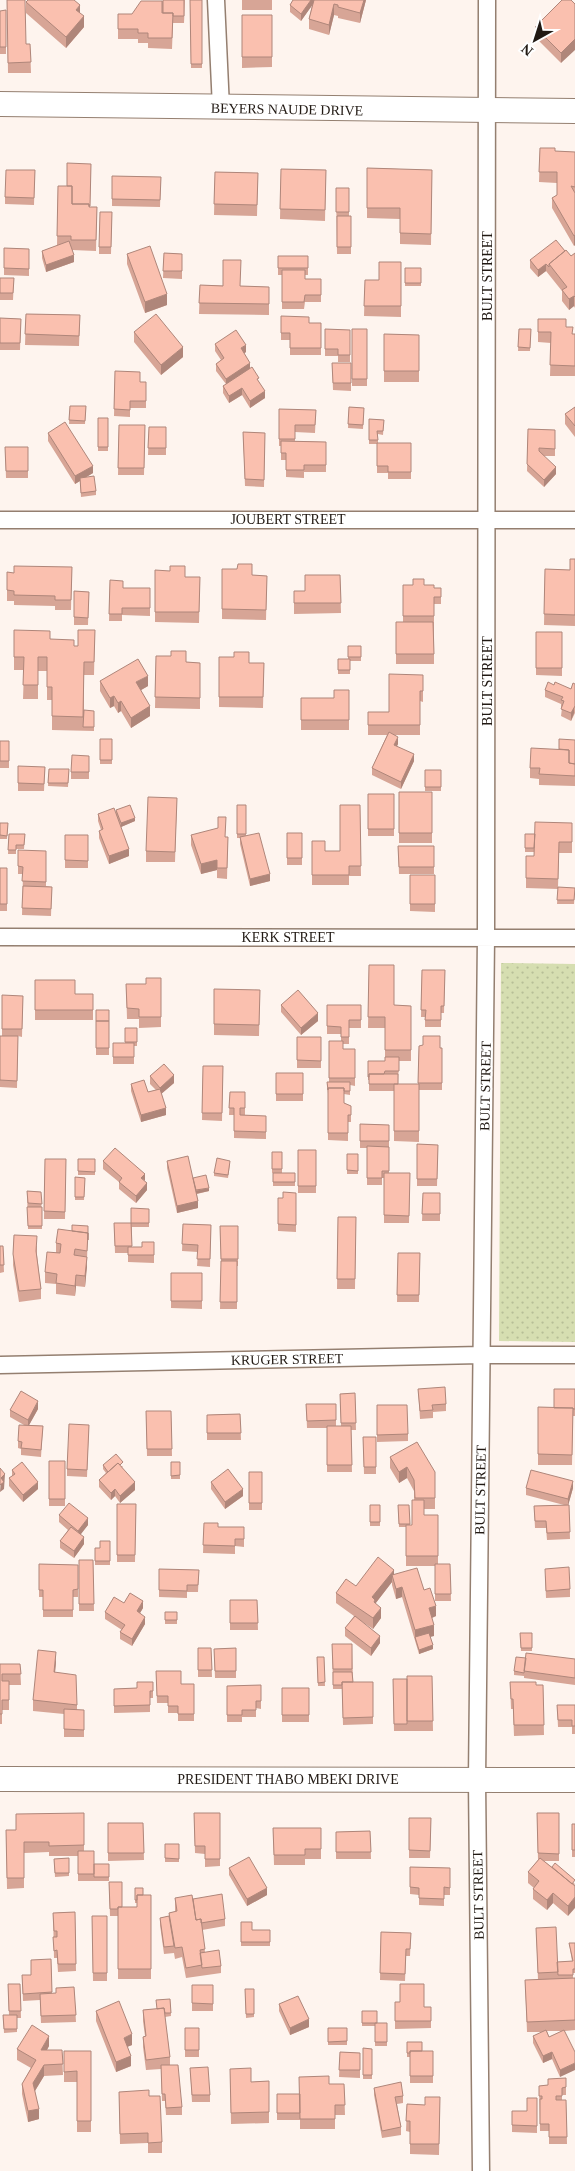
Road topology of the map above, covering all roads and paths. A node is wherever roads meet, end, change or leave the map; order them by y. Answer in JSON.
{"nodes":[{"id":1,"x":216,"y":0,"type":"edge"},
{"id":2,"x":487,"y":0,"type":"edge"},
{"id":3,"x":0,"y":104,"type":"edge"},
{"id":4,"x":221,"y":108,"type":"junction"},
{"id":5,"x":487,"y":112,"type":"junction"},
{"id":6,"x":575,"y":112,"type":"edge"},
{"id":7,"x":488,"y":519,"type":"junction"},
{"id":8,"x":0,"y":520,"type":"edge"},
{"id":9,"x":575,"y":520,"type":"edge"},
{"id":10,"x":0,"y":937,"type":"edge"},
{"id":11,"x":486,"y":937,"type":"junction"},
{"id":12,"x":575,"y":938,"type":"edge"},
{"id":13,"x":481,"y":1355,"type":"junction"},
{"id":14,"x":575,"y":1355,"type":"edge"},
{"id":15,"x":0,"y":1365,"type":"edge"},
{"id":16,"x":0,"y":1779,"type":"edge"},
{"id":17,"x":477,"y":1780,"type":"junction"},
{"id":18,"x":575,"y":1780,"type":"edge"},
{"id":19,"x":481,"y":2171,"type":"edge"}],
"edges":[{"from":1,"to":4,"type":"street"},
{"from":2,"to":5,"type":"street","name":"BULT STREET"},
{"from":3,"to":4,"type":"street","name":"BEYERS NAUDE DRIVE"},
{"from":4,"to":5,"type":"street","name":"BEYERS NAUDE DRIVE"},
{"from":5,"to":6,"type":"street","name":"BEYERS NAUDE DRIVE"},
{"from":5,"to":7,"type":"street","name":"BULT STREET"},
{"from":7,"to":8,"type":"street","name":"JOUBERT STREET"},
{"from":7,"to":9,"type":"street","name":"JOUBERT STREET"},
{"from":7,"to":11,"type":"street","name":"BULT STREET"},
{"from":10,"to":11,"type":"street","name":"KERK STREET"},
{"from":11,"to":12,"type":"street","name":"KERK STREET"},
{"from":11,"to":13,"type":"street","name":"BULT STREET"},
{"from":13,"to":14,"type":"street","name":"KRUGER STREET"},
{"from":13,"to":15,"type":"street","name":"KRUGER STREET"},
{"from":13,"to":17,"type":"street","name":"BULT STREET"},
{"from":16,"to":17,"type":"street","name":"PRESIDENT THABO MBEKI DRIVE"},
{"from":17,"to":18,"type":"street","name":"PRESIDENT THABO MBEKI DRIVE"},
{"from":17,"to":19,"type":"street","name":"BULT STREET"}]}
